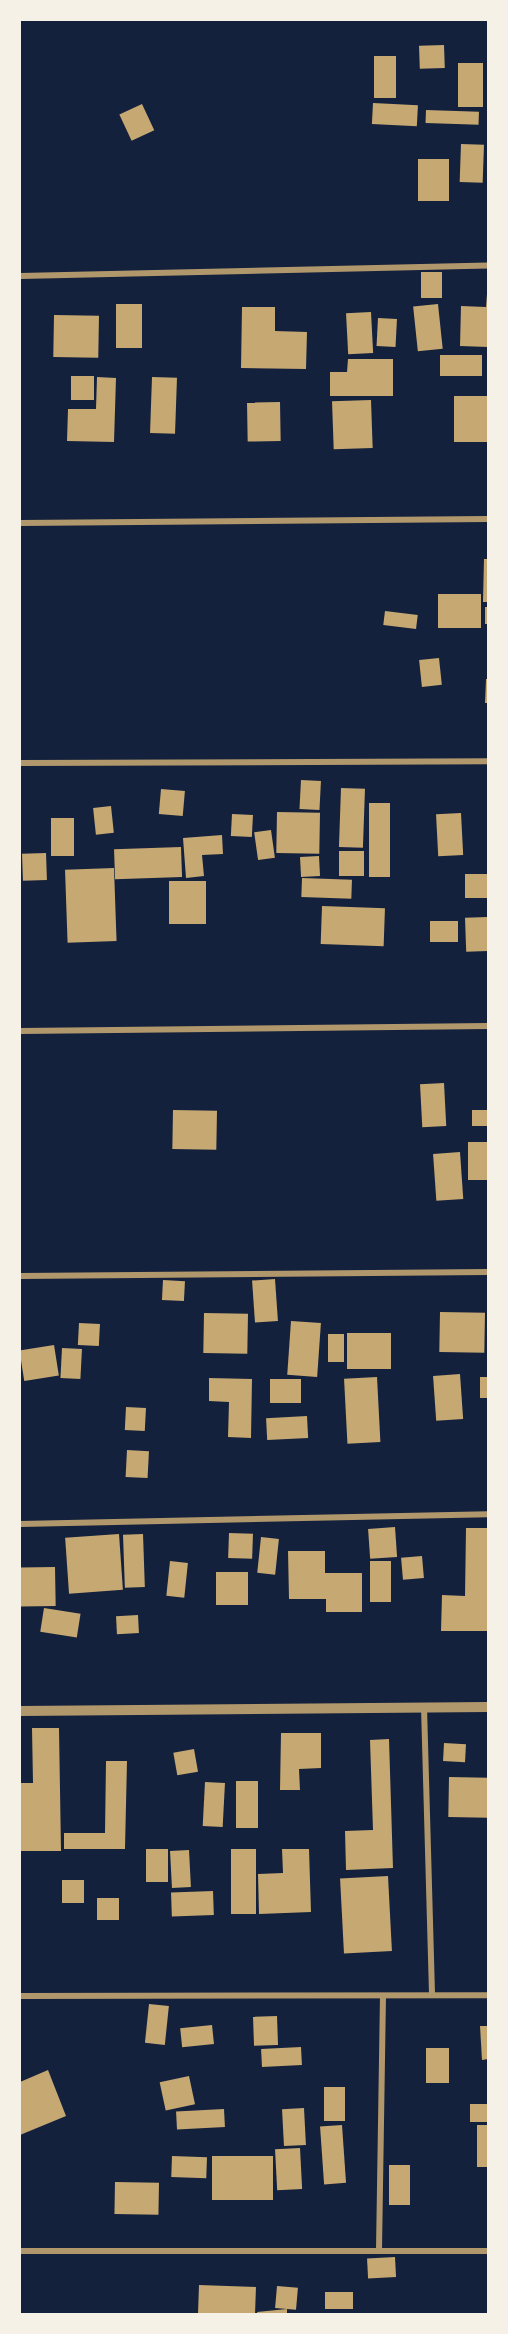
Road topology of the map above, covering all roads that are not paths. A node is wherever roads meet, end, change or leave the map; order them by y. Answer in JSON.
{"nodes":[{"id":1,"x":489,"y":264,"type":"edge"},
{"id":2,"x":20,"y":276,"type":"edge"},
{"id":3,"x":489,"y":519,"type":"edge"},
{"id":4,"x":20,"y":523,"type":"edge"},
{"id":5,"x":489,"y":761,"type":"edge"},
{"id":6,"x":20,"y":763,"type":"edge"},
{"id":7,"x":489,"y":1026,"type":"edge"},
{"id":8,"x":20,"y":1031,"type":"edge"},
{"id":9,"x":489,"y":1272,"type":"edge"},
{"id":10,"x":20,"y":1276,"type":"edge"},
{"id":11,"x":489,"y":1514,"type":"edge"},
{"id":12,"x":20,"y":1524,"type":"edge"},
{"id":13,"x":424,"y":1707,"type":"junction"},
{"id":14,"x":489,"y":1707,"type":"edge"},
{"id":15,"x":20,"y":1711,"type":"edge"},
{"id":16,"x":432,"y":1995,"type":"junction"},
{"id":17,"x":489,"y":1995,"type":"edge"},
{"id":18,"x":20,"y":1996,"type":"edge"},
{"id":19,"x":383,"y":1996,"type":"junction"},
{"id":20,"x":379,"y":2250,"type":"junction"},
{"id":21,"x":20,"y":2251,"type":"edge"},
{"id":22,"x":489,"y":2251,"type":"edge"}],
"edges":[{"from":1,"to":2,"type":"street"},
{"from":3,"to":4,"type":"street"},
{"from":5,"to":6,"type":"street"},
{"from":7,"to":8,"type":"street"},
{"from":9,"to":10,"type":"street"},
{"from":11,"to":12,"type":"street"},
{"from":13,"to":14,"type":"street"},
{"from":13,"to":15,"type":"street"},
{"from":13,"to":16,"type":"street"},
{"from":16,"to":17,"type":"street"},
{"from":16,"to":19,"type":"street"},
{"from":18,"to":19,"type":"street"},
{"from":19,"to":20,"type":"street"},
{"from":20,"to":21,"type":"street"},
{"from":20,"to":22,"type":"street"}]}
